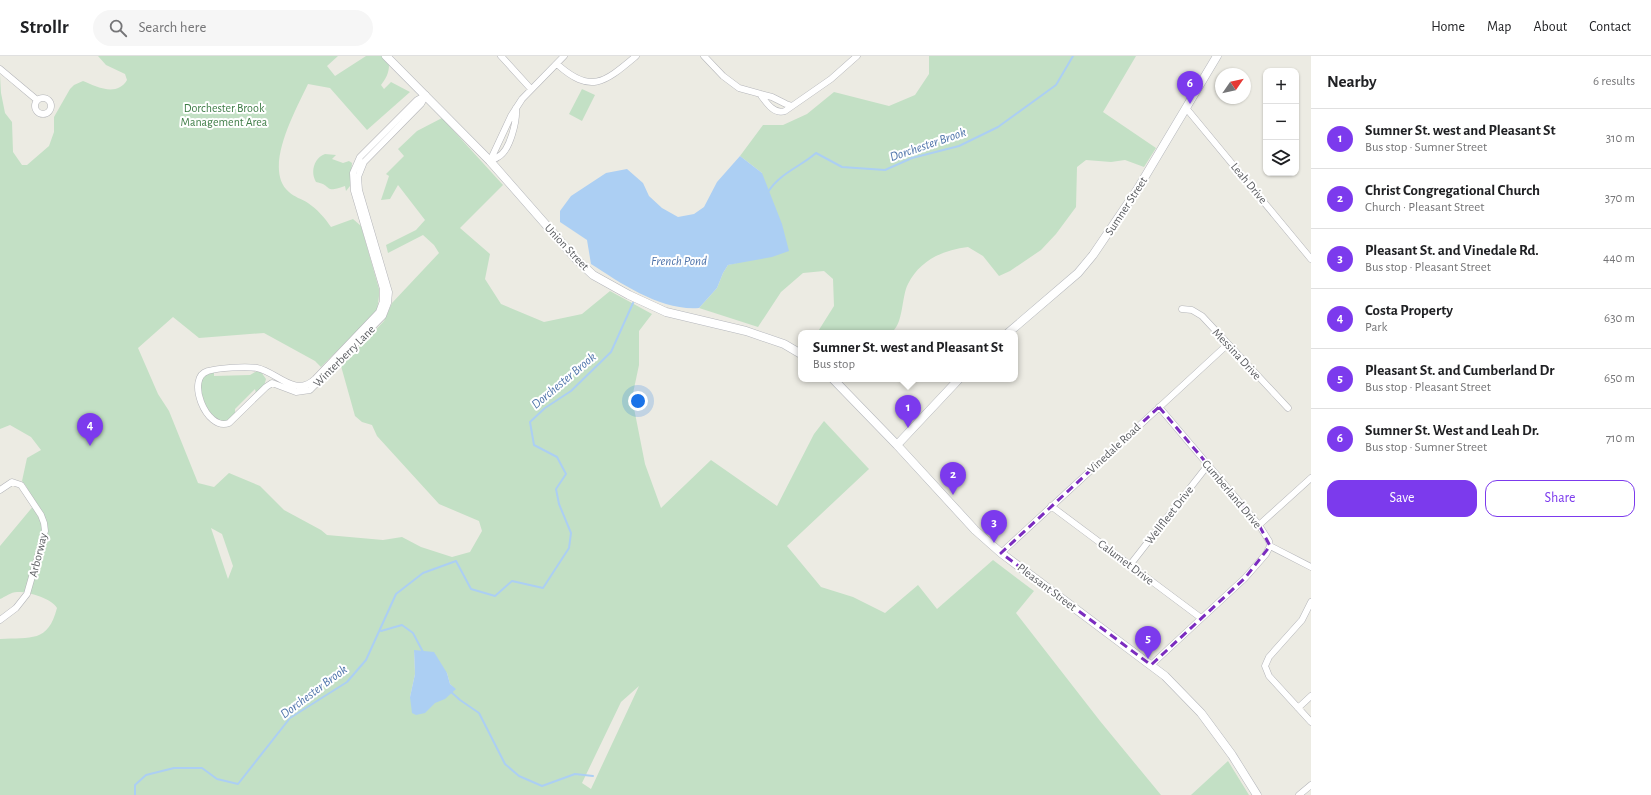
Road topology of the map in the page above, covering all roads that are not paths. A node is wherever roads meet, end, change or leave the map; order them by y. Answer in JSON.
{"nodes":[{"id":1,"x":386,"y":56,"type":"edge"},
{"id":2,"x":501,"y":56,"type":"edge"},
{"id":3,"x":564,"y":56,"type":"edge"},
{"id":4,"x":636,"y":56,"type":"edge"},
{"id":5,"x":704,"y":56,"type":"edge"},
{"id":6,"x":857,"y":56,"type":"edge"},
{"id":7,"x":1217,"y":56,"type":"edge"},
{"id":8,"x":557,"y":64,"type":"junction"},
{"id":9,"x":0,"y":69,"type":"edge"},
{"id":10,"x":531,"y":88,"type":"junction"},
{"id":11,"x":760,"y":94,"type":"junction"},
{"id":12,"x":426,"y":95,"type":"junction"},
{"id":13,"x":37,"y":100,"type":"dead end"},
{"id":14,"x":792,"y":106,"type":"junction"},
{"id":15,"x":1186,"y":108,"type":"junction"},
{"id":16,"x":490,"y":161,"type":"junction"},
{"id":17,"x":372,"y":244,"type":"junction"},
{"id":18,"x":1311,"y":259,"type":"edge"},
{"id":19,"x":1182,"y":309,"type":"dead end"},
{"id":20,"x":1012,"y":330,"type":"edge"},
{"id":21,"x":1228,"y":344,"type":"junction"},
{"id":22,"x":798,"y":352,"type":"edge"},
{"id":23,"x":268,"y":373,"type":"junction"},
{"id":24,"x":836,"y":382,"type":"edge"},
{"id":25,"x":956,"y":382,"type":"edge"},
{"id":26,"x":271,"y":384,"type":"junction"},
{"id":27,"x":1159,"y":407,"type":"junction"},
{"id":28,"x":1288,"y":408,"type":"dead end"},
{"id":29,"x":897,"y":445,"type":"junction"},
{"id":30,"x":1208,"y":465,"type":"junction"},
{"id":31,"x":1311,"y":478,"type":"edge"},
{"id":32,"x":0,"y":490,"type":"edge"},
{"id":33,"x":1051,"y":506,"type":"junction"},
{"id":34,"x":1259,"y":525,"type":"junction"},
{"id":35,"x":1270,"y":546,"type":"junction"},
{"id":36,"x":1002,"y":553,"type":"junction"},
{"id":37,"x":1130,"y":565,"type":"junction"},
{"id":38,"x":1311,"y":567,"type":"edge"},
{"id":39,"x":1311,"y":602,"type":"edge"},
{"id":40,"x":1201,"y":618,"type":"junction"},
{"id":41,"x":0,"y":620,"type":"edge"},
{"id":42,"x":1151,"y":664,"type":"junction"},
{"id":43,"x":1311,"y":696,"type":"edge"},
{"id":44,"x":1298,"y":708,"type":"junction"},
{"id":45,"x":1311,"y":722,"type":"edge"},
{"id":46,"x":1311,"y":785,"type":"edge"},
{"id":47,"x":1257,"y":795,"type":"edge"},
{"id":48,"x":1300,"y":795,"type":"edge"}],
"edges":[{"from":1,"to":12,"type":"main road","name":"Union Street"},
{"from":2,"to":10,"type":"street"},
{"from":3,"to":8,"type":"street"},
{"from":4,"to":8,"type":"street"},
{"from":5,"to":11,"type":"street"},
{"from":6,"to":14,"type":"street"},
{"from":7,"to":15,"type":"main road","name":"Sumner Street"},
{"from":8,"to":10,"type":"street"},
{"from":9,"to":13,"type":"street"},
{"from":10,"to":16,"type":"street"},
{"from":11,"to":14,"type":"street"},
{"from":11,"to":14,"type":"street"},
{"from":12,"to":16,"type":"main road","name":"Union Street"},
{"from":12,"to":17,"type":"street","name":"Winterberry Lane"},
{"from":15,"to":18,"type":"street","name":"Leah Drive"},
{"from":15,"to":20,"type":"main road","name":"Sumner Street"},
{"from":16,"to":22,"type":"main road","name":"Union Street"},
{"from":17,"to":23,"type":"street","name":"Winterberry Lane"},
{"from":17,"to":26,"type":"street","name":"Winterberry Lane"},
{"from":19,"to":21,"type":"street","name":"Messina Drive"},
{"from":21,"to":27,"type":"street","name":"Vinedale Road"},
{"from":21,"to":28,"type":"street","name":"Messina Drive"},
{"from":23,"to":26,"type":"street"},
{"from":23,"to":26,"type":"street","name":"Winterberry Lane"},
{"from":24,"to":29,"type":"main road","name":"Pleasant Street"},
{"from":25,"to":29,"type":"main road"},
{"from":27,"to":30,"type":"street","name":"Cumberland Drive"},
{"from":27,"to":33,"type":"street","name":"Vinedale Road"},
{"from":29,"to":36,"type":"main road","name":"Pleasant Street"},
{"from":30,"to":34,"type":"street","name":"Cumberland Drive"},
{"from":30,"to":37,"type":"street","name":"Wellfleet Drive"},
{"from":31,"to":34,"type":"street"},
{"from":32,"to":41,"type":"street","name":"Arborway"},
{"from":33,"to":36,"type":"street","name":"Vinedale Road"},
{"from":33,"to":37,"type":"street","name":"Calumet Drive"},
{"from":34,"to":35,"type":"street","name":"Cumberland Drive"},
{"from":35,"to":38,"type":"street"},
{"from":35,"to":40,"type":"street"},
{"from":36,"to":42,"type":"main road","name":"Pleasant Street"},
{"from":37,"to":40,"type":"street","name":"Calumet Drive"},
{"from":39,"to":44,"type":"street"},
{"from":40,"to":42,"type":"street"},
{"from":42,"to":47,"type":"main road","name":"Pleasant Street"},
{"from":43,"to":44,"type":"street"},
{"from":44,"to":45,"type":"street"},
{"from":46,"to":48,"type":"street"}]}
